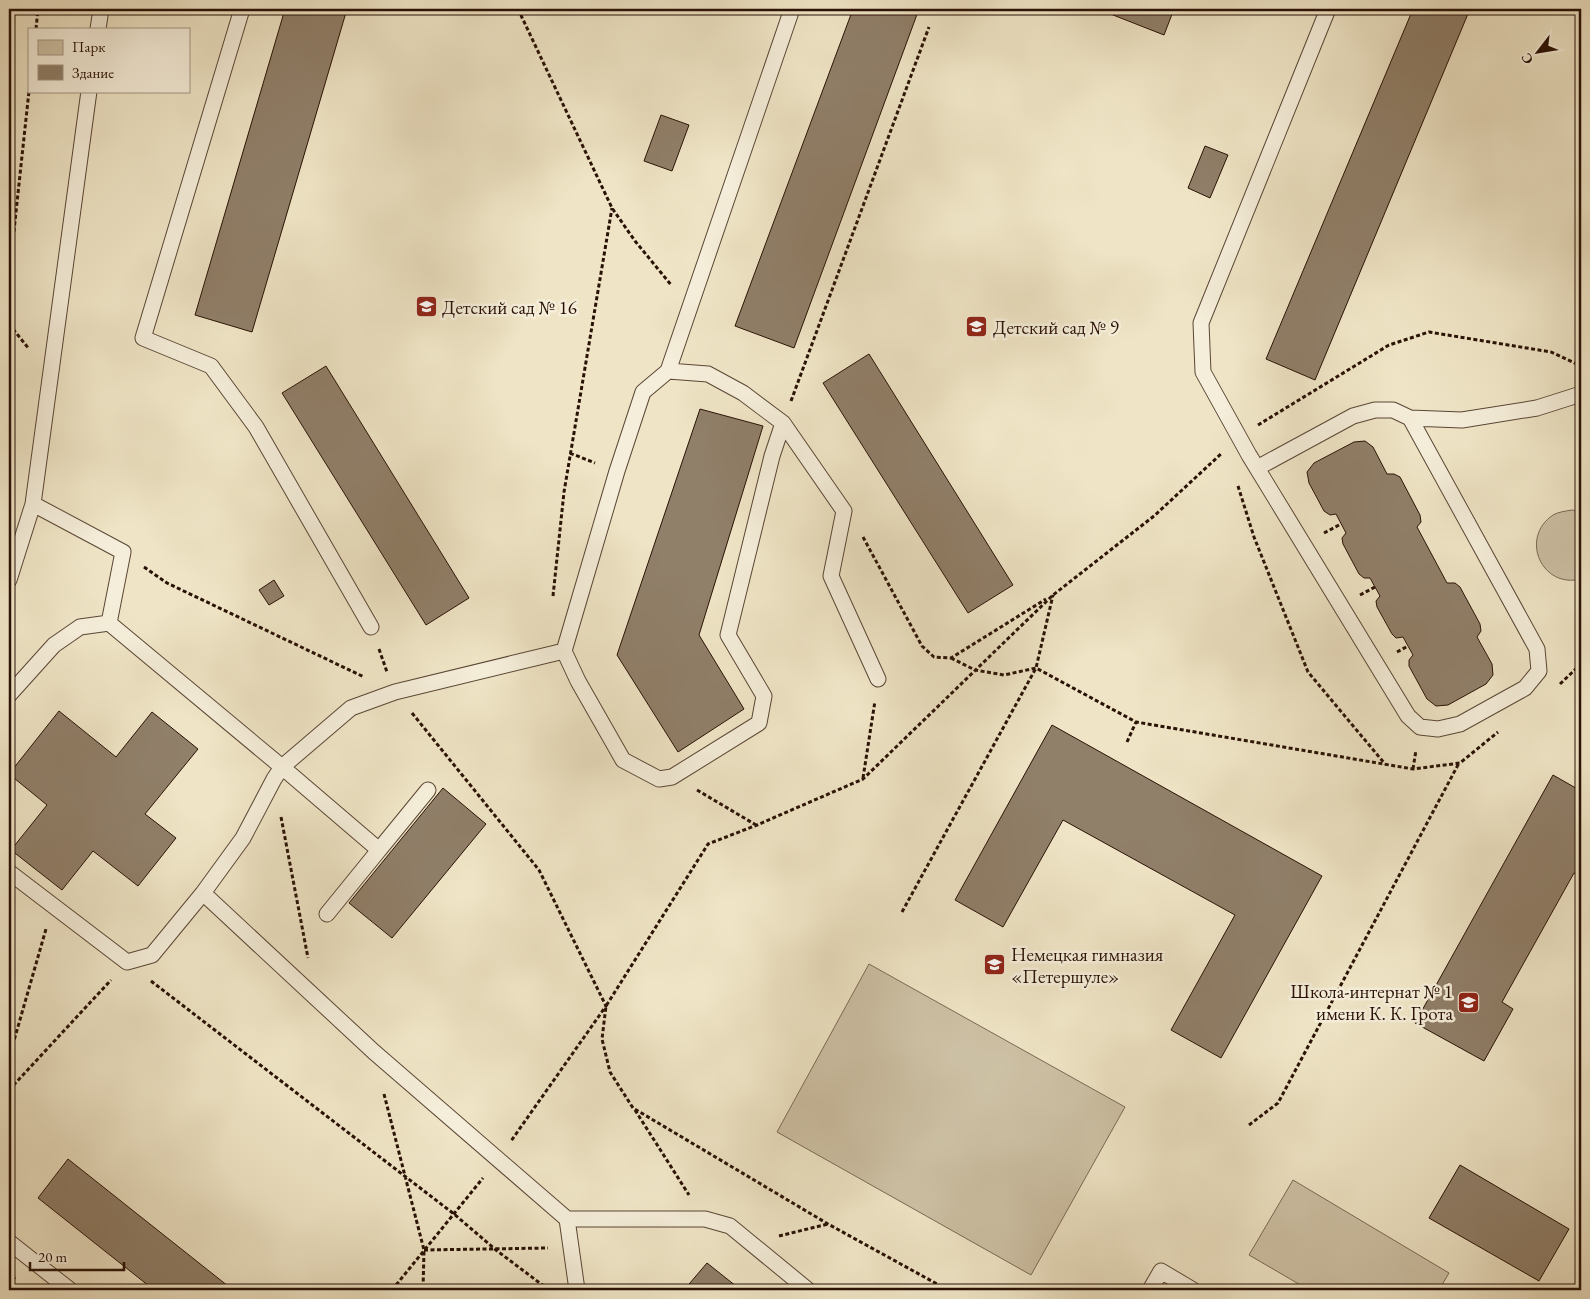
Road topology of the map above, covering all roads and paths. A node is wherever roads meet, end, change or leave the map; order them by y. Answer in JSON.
{"nodes":[{"id":1,"x":38,"y":9,"type":"edge"},
{"id":2,"x":101,"y":9,"type":"edge"},
{"id":3,"x":242,"y":9,"type":"edge"},
{"id":4,"x":518,"y":9,"type":"edge"},
{"id":5,"x":792,"y":9,"type":"edge"},
{"id":6,"x":1328,"y":9,"type":"edge"},
{"id":7,"x":929,"y":27,"type":"dead end"},
{"id":8,"x":36,"y":28,"type":"edge"},
{"id":9,"x":98,"y":28,"type":"edge"},
{"id":10,"x":29,"y":92,"type":"edge"},
{"id":11,"x":89,"y":92,"type":"edge"},
{"id":12,"x":612,"y":208,"type":"junction"},
{"id":13,"x":9,"y":277,"type":"edge"},
{"id":14,"x":690,"y":305,"type":"junction"},
{"id":15,"x":1581,"y":366,"type":"edge"},
{"id":16,"x":668,"y":370,"type":"junction"},
{"id":17,"x":1581,"y":394,"type":"edge"},
{"id":18,"x":1410,"y":418,"type":"junction"},
{"id":19,"x":783,"y":423,"type":"junction"},
{"id":20,"x":1239,"y":437,"type":"junction"},
{"id":21,"x":1257,"y":468,"type":"junction"},
{"id":22,"x":1238,"y":484,"type":"dead end"},
{"id":23,"x":33,"y":504,"type":"junction"},
{"id":24,"x":844,"y":511,"type":"junction"},
{"id":25,"x":123,"y":552,"type":"junction"},
{"id":26,"x":9,"y":580,"type":"edge"},
{"id":27,"x":1053,"y":595,"type":"junction"},
{"id":28,"x":553,"y":599,"type":"dead end"},
{"id":29,"x":109,"y":623,"type":"junction"},
{"id":30,"x":371,"y":627,"type":"joint"},
{"id":31,"x":564,"y":651,"type":"junction"},
{"id":32,"x":951,"y":658,"type":"junction"},
{"id":33,"x":1581,"y":664,"type":"edge"},
{"id":34,"x":1036,"y":668,"type":"junction"},
{"id":35,"x":975,"y":670,"type":"junction"},
{"id":36,"x":878,"y":679,"type":"joint"},
{"id":37,"x":1559,"y":684,"type":"dead end"},
{"id":38,"x":395,"y":692,"type":"junction"},
{"id":39,"x":9,"y":695,"type":"edge"},
{"id":40,"x":1136,"y":722,"type":"junction"},
{"id":41,"x":1505,"y":727,"type":"dead end"},
{"id":42,"x":1127,"y":742,"type":"dead end"},
{"id":43,"x":1460,"y":763,"type":"junction"},
{"id":44,"x":1385,"y":764,"type":"junction"},
{"id":45,"x":278,"y":773,"type":"junction"},
{"id":46,"x":672,"y":777,"type":"junction"},
{"id":47,"x":863,"y":779,"type":"junction"},
{"id":48,"x":428,"y":790,"type":"dead end"},
{"id":49,"x":757,"y":825,"type":"junction"},
{"id":50,"x":379,"y":850,"type":"junction"},
{"id":51,"x":9,"y":872,"type":"edge"},
{"id":52,"x":203,"y":893,"type":"junction"},
{"id":53,"x":52,"y":905,"type":"junction"},
{"id":54,"x":902,"y":912,"type":"dead end"},
{"id":55,"x":327,"y":914,"type":"dead end"},
{"id":56,"x":308,"y":960,"type":"dead end"},
{"id":57,"x":127,"y":962,"type":"junction"},
{"id":58,"x":606,"y":1006,"type":"junction"},
{"id":59,"x":9,"y":1058,"type":"edge"},
{"id":60,"x":9,"y":1090,"type":"edge"},
{"id":61,"x":384,"y":1090,"type":"dead end"},
{"id":62,"x":633,"y":1108,"type":"junction"},
{"id":63,"x":1249,"y":1125,"type":"dead end"},
{"id":64,"x":405,"y":1177,"type":"junction"},
{"id":65,"x":567,"y":1219,"type":"junction"},
{"id":66,"x":705,"y":1219,"type":"junction"},
{"id":67,"x":828,"y":1224,"type":"junction"},
{"id":68,"x":9,"y":1242,"type":"edge"},
{"id":69,"x":752,"y":1243,"type":"junction"},
{"id":70,"x":571,"y":1248,"type":"junction"},
{"id":71,"x":424,"y":1250,"type":"junction"},
{"id":72,"x":496,"y":1250,"type":"junction"},
{"id":73,"x":70,"y":1290,"type":"edge"},
{"id":74,"x":423,"y":1290,"type":"edge"},
{"id":75,"x":549,"y":1290,"type":"edge"},
{"id":76,"x":576,"y":1290,"type":"edge"},
{"id":77,"x":808,"y":1290,"type":"edge"},
{"id":78,"x":948,"y":1290,"type":"edge"},
{"id":79,"x":1150,"y":1290,"type":"edge"},
{"id":80,"x":1193,"y":1290,"type":"edge"}],
"edges":[{"from":1,"to":8,"type":"path"},
{"from":2,"to":9,"type":"lane"},
{"from":3,"to":30,"type":"lane"},
{"from":4,"to":12,"type":"path"},
{"from":5,"to":14,"type":"lane"},
{"from":6,"to":20,"type":"lane"},
{"from":7,"to":19,"type":"path"},
{"from":10,"to":13,"type":"path"},
{"from":11,"to":23,"type":"lane"},
{"from":12,"to":14,"type":"path"},
{"from":12,"to":28,"type":"path"},
{"from":14,"to":16,"type":"lane"},
{"from":15,"to":20,"type":"path"},
{"from":16,"to":19,"type":"lane"},
{"from":16,"to":31,"type":"lane"},
{"from":17,"to":18,"type":"lane"},
{"from":18,"to":21,"type":"lane"},
{"from":18,"to":21,"type":"lane"},
{"from":19,"to":24,"type":"lane"},
{"from":19,"to":46,"type":"lane"},
{"from":20,"to":21,"type":"lane"},
{"from":20,"to":27,"type":"path"},
{"from":22,"to":44,"type":"path"},
{"from":23,"to":25,"type":"lane"},
{"from":23,"to":26,"type":"lane"},
{"from":24,"to":32,"type":"path"},
{"from":24,"to":36,"type":"lane"},
{"from":25,"to":29,"type":"lane"},
{"from":25,"to":38,"type":"path"},
{"from":27,"to":32,"type":"path"},
{"from":27,"to":34,"type":"path"},
{"from":27,"to":35,"type":"path"},
{"from":29,"to":39,"type":"lane"},
{"from":29,"to":45,"type":"lane"},
{"from":30,"to":38,"type":"path"},
{"from":31,"to":38,"type":"lane"},
{"from":31,"to":46,"type":"lane"},
{"from":32,"to":35,"type":"path"},
{"from":33,"to":37,"type":"path"},
{"from":34,"to":35,"type":"path"},
{"from":34,"to":40,"type":"path"},
{"from":34,"to":54,"type":"path"},
{"from":35,"to":47,"type":"path"},
{"from":36,"to":47,"type":"path"},
{"from":38,"to":45,"type":"lane"},
{"from":38,"to":58,"type":"path"},
{"from":40,"to":42,"type":"path"},
{"from":40,"to":44,"type":"path"},
{"from":41,"to":43,"type":"path"},
{"from":43,"to":44,"type":"path"},
{"from":43,"to":63,"type":"path"},
{"from":45,"to":50,"type":"lane"},
{"from":45,"to":52,"type":"lane"},
{"from":45,"to":56,"type":"path"},
{"from":46,"to":49,"type":"path"},
{"from":47,"to":49,"type":"path"},
{"from":48,"to":50,"type":"lane"},
{"from":49,"to":58,"type":"path"},
{"from":50,"to":55,"type":"lane"},
{"from":51,"to":53,"type":"lane"},
{"from":52,"to":57,"type":"lane"},
{"from":52,"to":65,"type":"lane"},
{"from":53,"to":57,"type":"lane"},
{"from":53,"to":59,"type":"path"},
{"from":57,"to":60,"type":"path"},
{"from":57,"to":64,"type":"path"},
{"from":58,"to":62,"type":"path"},
{"from":61,"to":64,"type":"path"},
{"from":62,"to":66,"type":"path"},
{"from":62,"to":67,"type":"path"},
{"from":64,"to":71,"type":"path"},
{"from":64,"to":72,"type":"path"},
{"from":65,"to":66,"type":"lane"},
{"from":65,"to":70,"type":"lane"},
{"from":66,"to":69,"type":"lane"},
{"from":67,"to":69,"type":"path"},
{"from":67,"to":78,"type":"path"},
{"from":68,"to":73,"type":"lane"},
{"from":69,"to":77,"type":"lane"},
{"from":70,"to":72,"type":"path"},
{"from":70,"to":76,"type":"lane"},
{"from":71,"to":72,"type":"path"},
{"from":71,"to":74,"type":"path"},
{"from":72,"to":75,"type":"path"},
{"from":79,"to":80,"type":"lane"}]}
